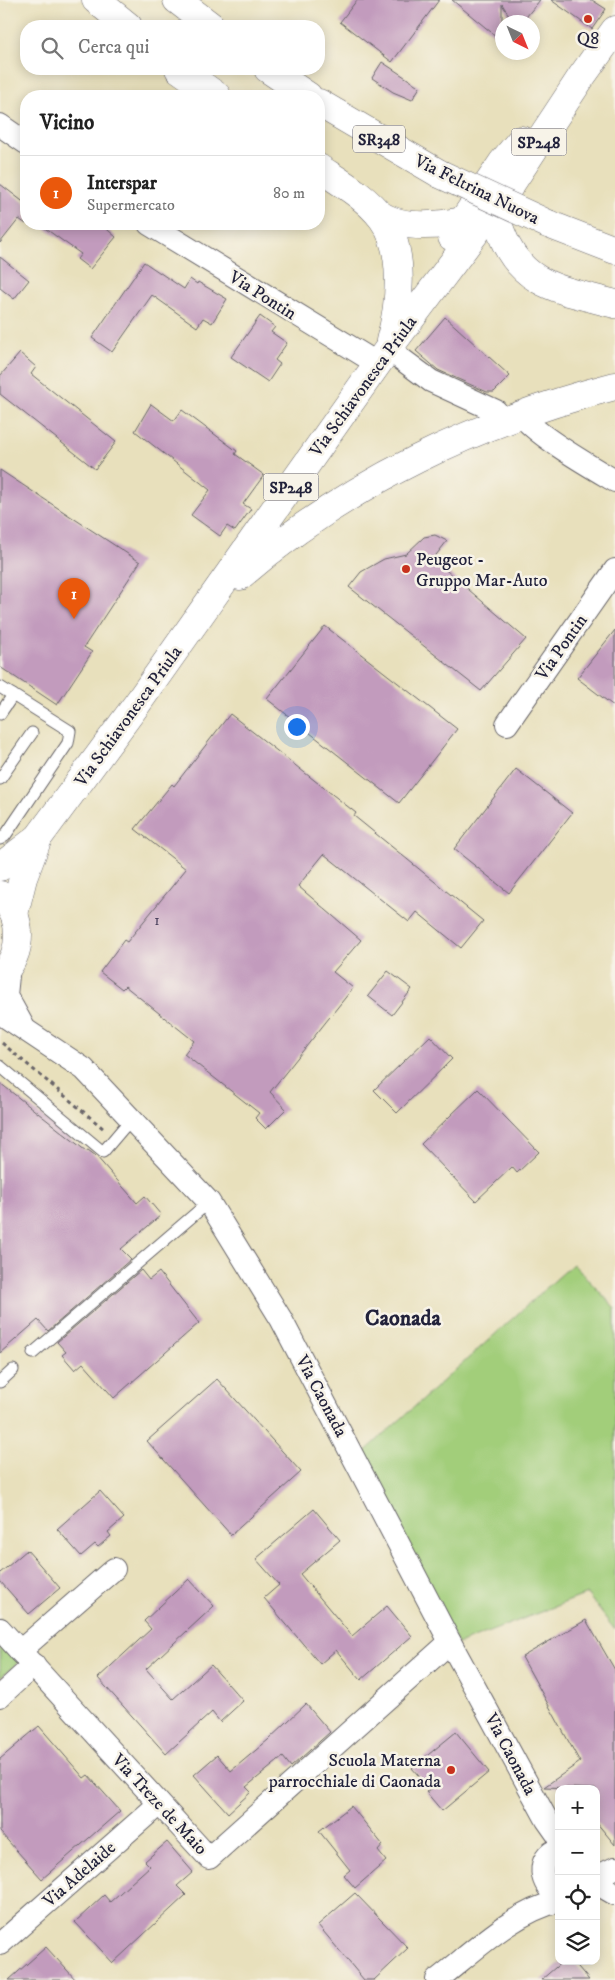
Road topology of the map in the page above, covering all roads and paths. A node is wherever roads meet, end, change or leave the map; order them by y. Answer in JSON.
{"nodes":[{"id":1,"x":96,"y":0,"type":"edge"},
{"id":2,"x":177,"y":0,"type":"edge"},
{"id":3,"x":121,"y":20,"type":"edge"},
{"id":4,"x":203,"y":20,"type":"edge"},
{"id":5,"x":615,"y":30,"type":"edge"},
{"id":6,"x":187,"y":75,"type":"edge"},
{"id":7,"x":277,"y":75,"type":"edge"},
{"id":8,"x":575,"y":84,"type":"junction"},
{"id":9,"x":209,"y":90,"type":"edge"},
{"id":10,"x":299,"y":90,"type":"edge"},
{"id":11,"x":325,"y":107,"type":"edge"},
{"id":12,"x":0,"y":125,"type":"edge"},
{"id":13,"x":20,"y":139,"type":"edge"},
{"id":14,"x":325,"y":172,"type":"edge"},
{"id":15,"x":495,"y":208,"type":"junction"},
{"id":16,"x":379,"y":214,"type":"junction"},
{"id":17,"x":462,"y":221,"type":"junction"},
{"id":18,"x":160,"y":230,"type":"edge"},
{"id":19,"x":615,"y":250,"type":"edge"},
{"id":20,"x":615,"y":304,"type":"edge"},
{"id":21,"x":383,"y":357,"type":"junction"},
{"id":22,"x":615,"y":386,"type":"edge"},
{"id":23,"x":513,"y":418,"type":"junction"},
{"id":24,"x":615,"y":481,"type":"edge"},
{"id":25,"x":615,"y":570,"type":"edge"},
{"id":26,"x":204,"y":610,"type":"junction"},
{"id":27,"x":0,"y":686,"type":"edge"},
{"id":28,"x":13,"y":695,"type":"junction"},
{"id":29,"x":0,"y":714,"type":"edge"},
{"id":30,"x":507,"y":724,"type":"dead end"},
{"id":31,"x":32,"y":733,"type":"dead end"},
{"id":32,"x":0,"y":779,"type":"edge"},
{"id":33,"x":38,"y":838,"type":"junction"},
{"id":34,"x":0,"y":839,"type":"edge"},
{"id":35,"x":0,"y":867,"type":"edge"},
{"id":36,"x":7,"y":905,"type":"edge"},
{"id":37,"x":5,"y":971,"type":"edge"},
{"id":38,"x":0,"y":1013,"type":"edge"},
{"id":39,"x":23,"y":1027,"type":"junction"},
{"id":40,"x":0,"y":1041,"type":"edge"},
{"id":41,"x":0,"y":1066,"type":"edge"},
{"id":42,"x":131,"y":1119,"type":"junction"},
{"id":43,"x":115,"y":1140,"type":"junction"},
{"id":44,"x":209,"y":1202,"type":"junction"},
{"id":45,"x":33,"y":1353,"type":"dead end"},
{"id":46,"x":13,"y":1370,"type":"dead end"},
{"id":47,"x":0,"y":1382,"type":"edge"},
{"id":48,"x":114,"y":1569,"type":"dead end"},
{"id":49,"x":0,"y":1629,"type":"edge"},
{"id":50,"x":450,"y":1642,"type":"junction"},
{"id":51,"x":27,"y":1658,"type":"junction"},
{"id":52,"x":0,"y":1696,"type":"edge"},
{"id":53,"x":159,"y":1804,"type":"junction"},
{"id":54,"x":553,"y":1828,"type":"edge"},
{"id":55,"x":553,"y":1853,"type":"edge"},
{"id":56,"x":600,"y":1862,"type":"edge"},
{"id":57,"x":615,"y":1867,"type":"edge"},
{"id":58,"x":600,"y":1875,"type":"edge"},
{"id":59,"x":600,"y":1886,"type":"edge"},
{"id":60,"x":551,"y":1889,"type":"edge"},
{"id":61,"x":600,"y":1893,"type":"edge"},
{"id":62,"x":615,"y":1895,"type":"edge"},
{"id":63,"x":548,"y":1904,"type":"edge"},
{"id":64,"x":0,"y":1944,"type":"edge"},
{"id":65,"x":437,"y":1980,"type":"edge"}],
"edges":[{"from":1,"to":3,"type":"main road"},
{"from":2,"to":4,"type":"main road"},
{"from":5,"to":8,"type":"main road"},
{"from":6,"to":9,"type":"main road"},
{"from":7,"to":10,"type":"main road"},
{"from":8,"to":15,"type":"main road"},
{"from":8,"to":17,"type":"main road"},
{"from":11,"to":19,"type":"main road","name":"Via Feltrina Nuova","number":"SR348","bridge":true},
{"from":12,"to":13,"type":"street"},
{"from":14,"to":16,"type":"main road"},
{"from":15,"to":17,"type":"main road"},
{"from":15,"to":20,"type":"main road"},
{"from":15,"to":21,"type":"main road","name":"Via Schiavonesca Priula","number":"SP248"},
{"from":16,"to":17,"type":"main road"},
{"from":16,"to":21,"type":"main road"},
{"from":17,"to":21,"type":"main road"},
{"from":18,"to":21,"type":"street","name":"Via Pontin"},
{"from":21,"to":23,"type":"street","name":"Via Pontin"},
{"from":21,"to":26,"type":"main road","name":"Via Schiavonesca Priula","number":"SP248"},
{"from":22,"to":23,"type":"main road"},
{"from":23,"to":24,"type":"street","name":"Via Pontin"},
{"from":23,"to":26,"type":"main road"},
{"from":25,"to":30,"type":"street","name":"Via Pontin"},
{"from":26,"to":33,"type":"main road","name":"Via Schiavonesca Priula","number":"SP248"},
{"from":27,"to":28,"type":"lane"},
{"from":28,"to":29,"type":"lane"},
{"from":28,"to":34,"type":"lane"},
{"from":31,"to":32,"type":"lane"},
{"from":33,"to":35,"type":"main road","name":"Via Schiavonesca Priula","number":"SP248"},
{"from":33,"to":36,"type":"main road","name":"Via Schiavonesca Priula","number":"SP248"},
{"from":36,"to":37,"type":"main road"},
{"from":37,"to":39,"type":"street","name":"Via Caonada"},
{"from":38,"to":39,"type":"street","name":"Via Caonada"},
{"from":39,"to":42,"type":"street","name":"Via Caonada"},
{"from":40,"to":43,"type":"path"},
{"from":41,"to":43,"type":"lane"},
{"from":42,"to":43,"type":"lane"},
{"from":42,"to":44,"type":"street","name":"Via Caonada"},
{"from":44,"to":45,"type":"lane"},
{"from":44,"to":50,"type":"street","name":"Via Caonada"},
{"from":46,"to":47,"type":"lane"},
{"from":48,"to":51,"type":"street"},
{"from":49,"to":51,"type":"street","name":"Via Treze de Maio"},
{"from":50,"to":53,"type":"street","name":"Via Treze de Maio"},
{"from":50,"to":54,"type":"street","name":"Via Caonada"},
{"from":51,"to":52,"type":"street"},
{"from":51,"to":53,"type":"street","name":"Via Treze de Maio"},
{"from":53,"to":64,"type":"street","name":"Via Adelaide"},
{"from":54,"to":55,"type":"street","name":"Via Caonada"},
{"from":55,"to":60,"type":"street","name":"Via Caonada"},
{"from":56,"to":57,"type":"street"},
{"from":57,"to":58,"type":"street"},
{"from":59,"to":62,"type":"street"},
{"from":60,"to":63,"type":"street","name":"Via Caonada"},
{"from":61,"to":62,"type":"street"},
{"from":63,"to":65,"type":"street"}]}
